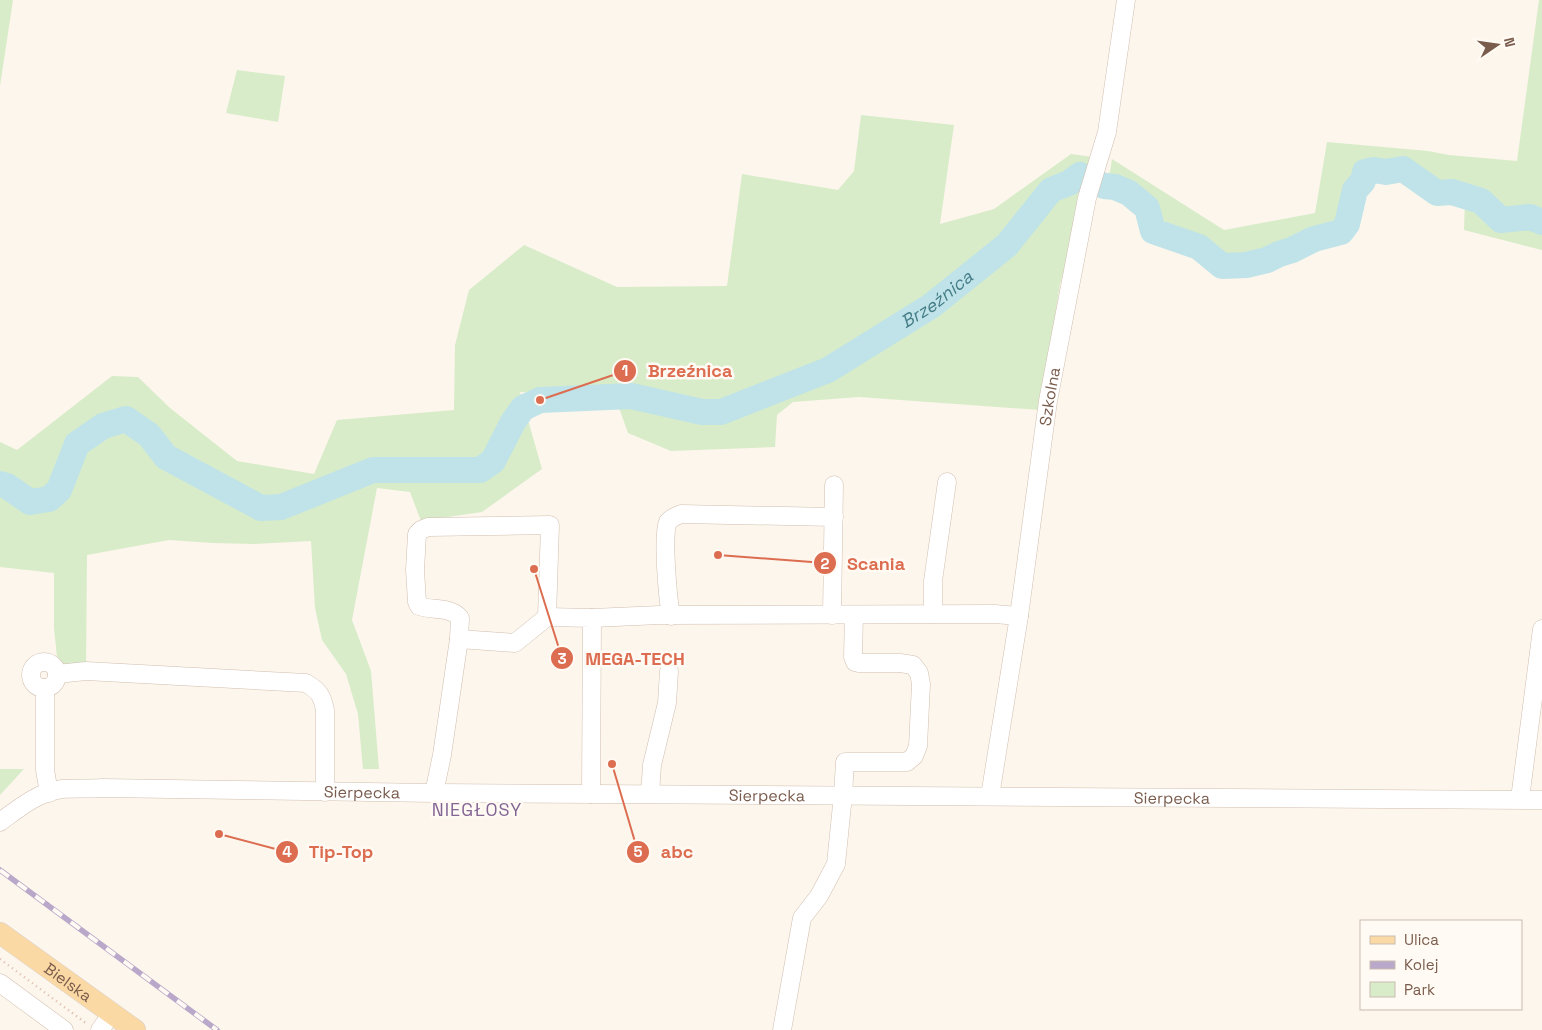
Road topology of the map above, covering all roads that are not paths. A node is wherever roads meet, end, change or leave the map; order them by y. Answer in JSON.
{"nodes":[{"id":1,"x":1126,"y":0,"type":"edge"},
{"id":2,"x":947,"y":482,"type":"dead end"},
{"id":3,"x":834,"y":485,"type":"dead end"},
{"id":4,"x":834,"y":517,"type":"junction"},
{"id":5,"x":933,"y":614,"type":"junction"},
{"id":6,"x":832,"y":615,"type":"junction"},
{"id":7,"x":854,"y":615,"type":"junction"},
{"id":8,"x":671,"y":616,"type":"junction"},
{"id":9,"x":1019,"y":616,"type":"junction"},
{"id":10,"x":547,"y":617,"type":"junction"},
{"id":11,"x":592,"y":618,"type":"junction"},
{"id":12,"x":1542,"y":629,"type":"edge"},
{"id":13,"x":459,"y":639,"type":"junction"},
{"id":14,"x":668,"y":671,"type":"dead end"},
{"id":15,"x":325,"y":792,"type":"junction"},
{"id":16,"x":48,"y":793,"type":"junction"},
{"id":17,"x":434,"y":793,"type":"junction"},
{"id":18,"x":591,"y":794,"type":"junction"},
{"id":19,"x":650,"y":794,"type":"junction"},
{"id":20,"x":843,"y":795,"type":"junction"},
{"id":21,"x":990,"y":796,"type":"junction"},
{"id":22,"x":1520,"y":800,"type":"junction"},
{"id":23,"x":1542,"y":800,"type":"edge"},
{"id":24,"x":0,"y":822,"type":"edge"},
{"id":25,"x":0,"y":933,"type":"edge"},
{"id":26,"x":0,"y":983,"type":"edge"},
{"id":27,"x":101,"y":1023,"type":"edge"},
{"id":28,"x":64,"y":1030,"type":"edge"},
{"id":29,"x":136,"y":1030,"type":"edge"},
{"id":30,"x":782,"y":1030,"type":"edge"}],
"edges":[{"from":1,"to":9,"type":"street","name":"Szkolna"},
{"from":2,"to":5,"type":"street"},
{"from":3,"to":4,"type":"street"},
{"from":4,"to":6,"type":"street"},
{"from":4,"to":8,"type":"street"},
{"from":5,"to":7,"type":"street"},
{"from":5,"to":9,"type":"street"},
{"from":6,"to":7,"type":"street"},
{"from":6,"to":8,"type":"street"},
{"from":7,"to":20,"type":"street"},
{"from":8,"to":11,"type":"street"},
{"from":9,"to":21,"type":"street","name":"Szkolna"},
{"from":10,"to":11,"type":"street"},
{"from":10,"to":13,"type":"street"},
{"from":10,"to":13,"type":"street"},
{"from":11,"to":18,"type":"street"},
{"from":12,"to":22,"type":"street"},
{"from":13,"to":17,"type":"street"},
{"from":14,"to":19,"type":"street"},
{"from":15,"to":16,"type":"street","name":"Sierpecka"},
{"from":15,"to":16,"type":"street"},
{"from":15,"to":17,"type":"street","name":"Sierpecka"},
{"from":16,"to":24,"type":"street","name":"Sierpecka"},
{"from":17,"to":18,"type":"street","name":"Sierpecka"},
{"from":18,"to":19,"type":"street","name":"Sierpecka"},
{"from":19,"to":20,"type":"street","name":"Sierpecka"},
{"from":20,"to":21,"type":"street","name":"Sierpecka"},
{"from":20,"to":30,"type":"street"},
{"from":21,"to":22,"type":"street","name":"Sierpecka"},
{"from":22,"to":23,"type":"street","name":"Sierpecka"},
{"from":25,"to":27,"type":"main road","name":"Bielska"},
{"from":26,"to":28,"type":"street"},
{"from":27,"to":29,"type":"main road","name":"Bielska"}]}
